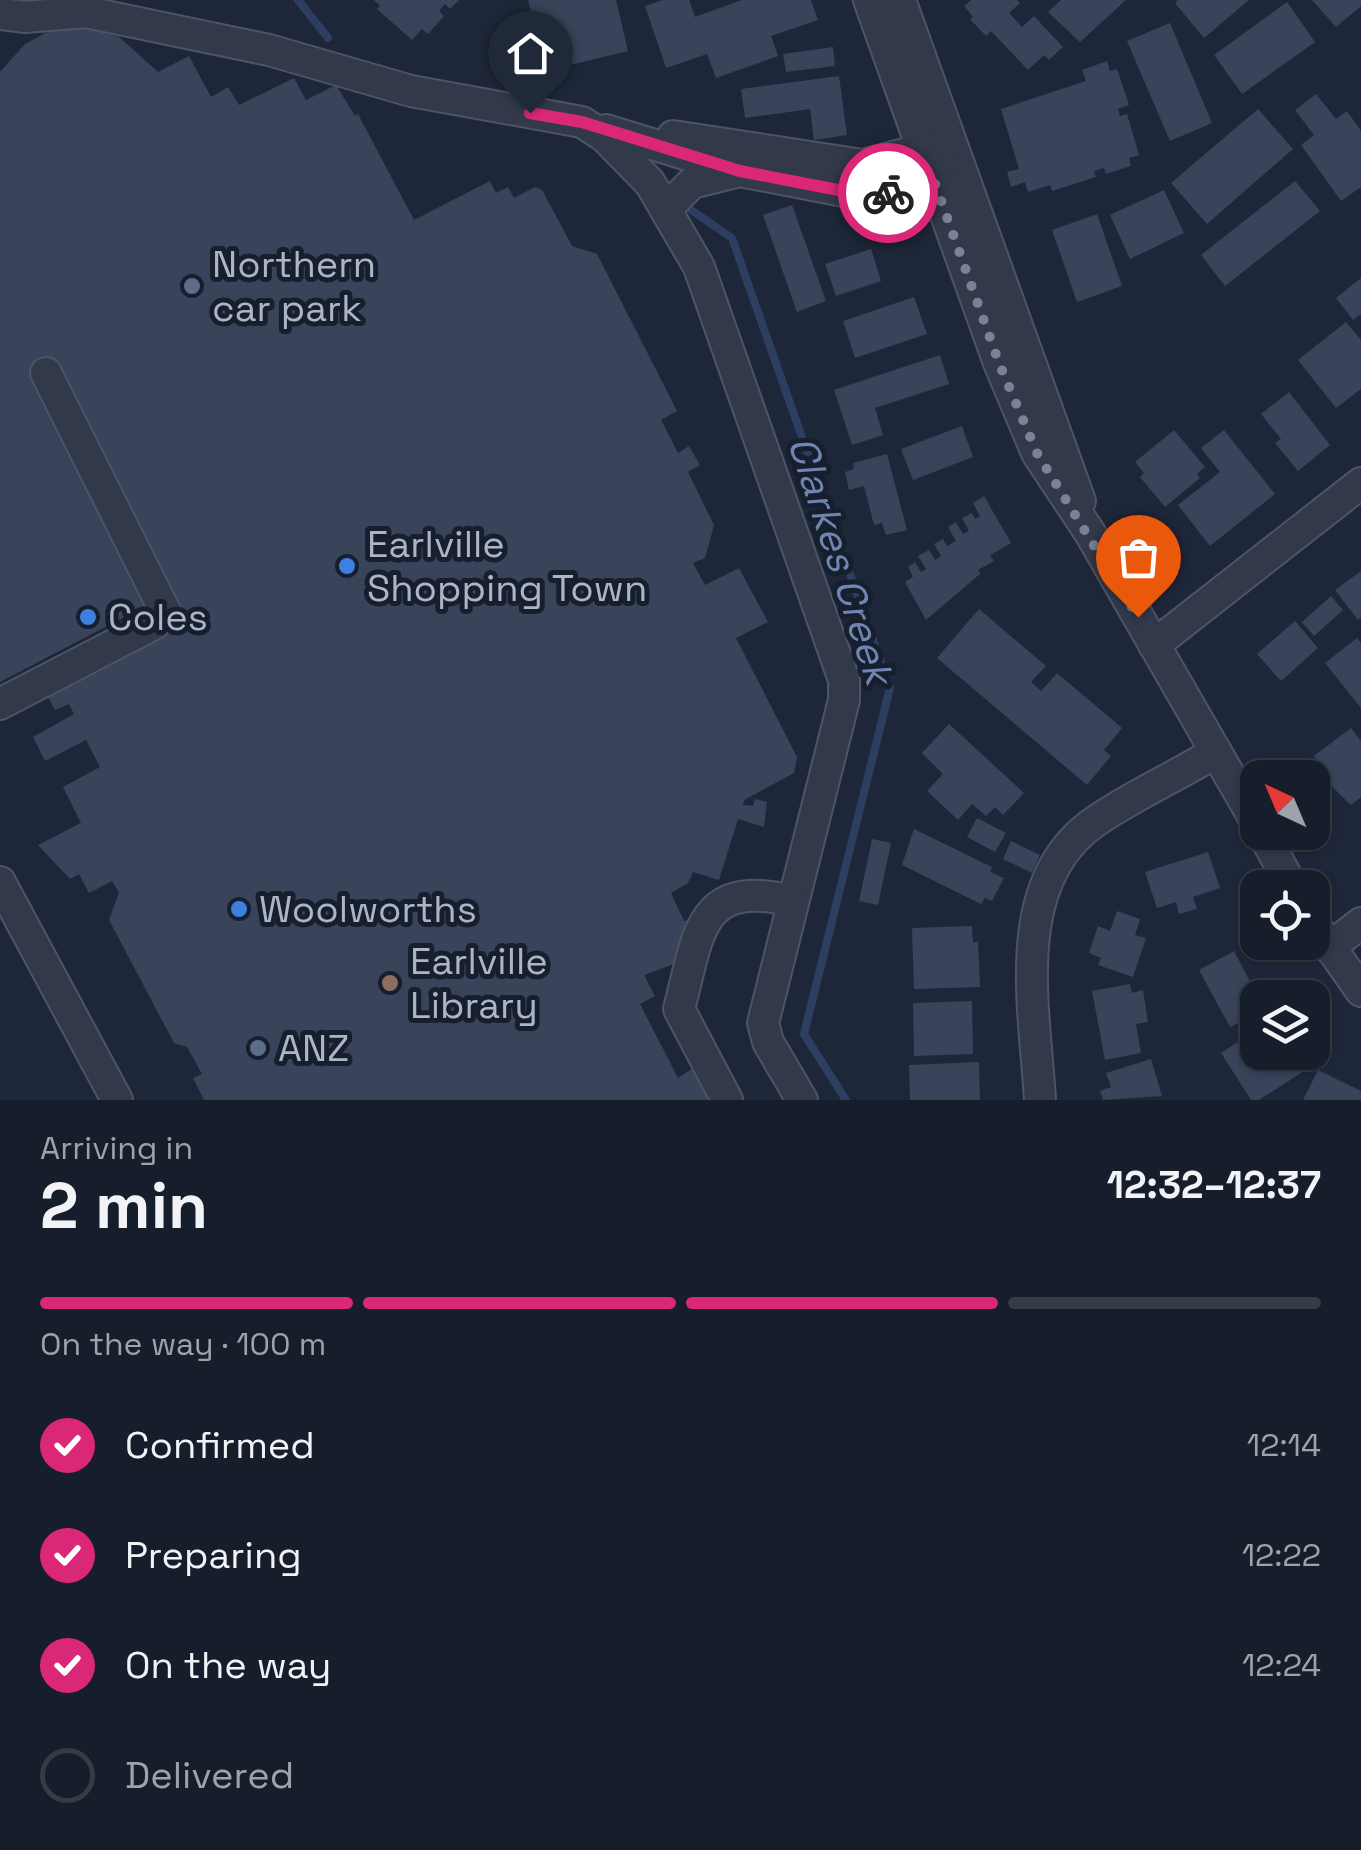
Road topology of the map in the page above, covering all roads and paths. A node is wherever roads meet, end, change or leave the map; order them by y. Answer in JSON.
{"nodes":[{"id":1,"x":869,"y":0,"type":"edge"},
{"id":2,"x":900,"y":0,"type":"edge"},
{"id":3,"x":0,"y":14,"type":"edge"},
{"id":4,"x":582,"y":122,"type":"junction"},
{"id":5,"x":727,"y":141,"type":"junction"},
{"id":6,"x":955,"y":153,"type":"junction"},
{"id":7,"x":694,"y":156,"type":"junction"},
{"id":8,"x":928,"y":163,"type":"junction"},
{"id":9,"x":740,"y":171,"type":"junction"},
{"id":10,"x":660,"y":198,"type":"junction"},
{"id":11,"x":46,"y":373,"type":"dead end"},
{"id":12,"x":1361,"y":484,"type":"edge"},
{"id":13,"x":1090,"y":533,"type":"junction"},
{"id":14,"x":156,"y":590,"type":"junction"},
{"id":15,"x":1154,"y":645,"type":"junction"},
{"id":16,"x":0,"y":692,"type":"edge"},
{"id":17,"x":0,"y":704,"type":"edge"},
{"id":18,"x":1216,"y":752,"type":"junction"},
{"id":19,"x":1240,"y":794,"type":"edge"},
{"id":20,"x":0,"y":882,"type":"edge"},
{"id":21,"x":794,"y":901,"type":"junction"},
{"id":22,"x":1361,"y":923,"type":"edge"},
{"id":23,"x":1330,"y":931,"type":"edge"},
{"id":24,"x":1330,"y":948,"type":"edge"},
{"id":25,"x":1361,"y":992,"type":"edge"},
{"id":26,"x":117,"y":1100,"type":"edge"},
{"id":27,"x":727,"y":1100,"type":"edge"},
{"id":28,"x":802,"y":1100,"type":"edge"},
{"id":29,"x":1040,"y":1100,"type":"edge"}],
"edges":[{"from":1,"to":8,"type":"street"},
{"from":2,"to":6,"type":"street"},
{"from":3,"to":4,"type":"street"},
{"from":4,"to":5,"type":"street"},
{"from":4,"to":7,"type":"street"},
{"from":4,"to":10,"type":"street"},
{"from":5,"to":7,"type":"street"},
{"from":5,"to":8,"type":"street"},
{"from":6,"to":8,"type":"street"},
{"from":6,"to":13,"type":"street"},
{"from":7,"to":9,"type":"street"},
{"from":7,"to":10,"type":"street"},
{"from":8,"to":9,"type":"street"},
{"from":8,"to":13,"type":"street"},
{"from":9,"to":10,"type":"street"},
{"from":10,"to":21,"type":"street"},
{"from":11,"to":14,"type":"street"},
{"from":12,"to":15,"type":"street"},
{"from":13,"to":15,"type":"street"},
{"from":14,"to":16,"type":"street"},
{"from":14,"to":17,"type":"street"},
{"from":15,"to":18,"type":"street"},
{"from":18,"to":19,"type":"street"},
{"from":18,"to":29,"type":"street"},
{"from":20,"to":26,"type":"street"},
{"from":21,"to":27,"type":"street"},
{"from":21,"to":28,"type":"street"},
{"from":22,"to":23,"type":"street"},
{"from":24,"to":25,"type":"street"}]}
